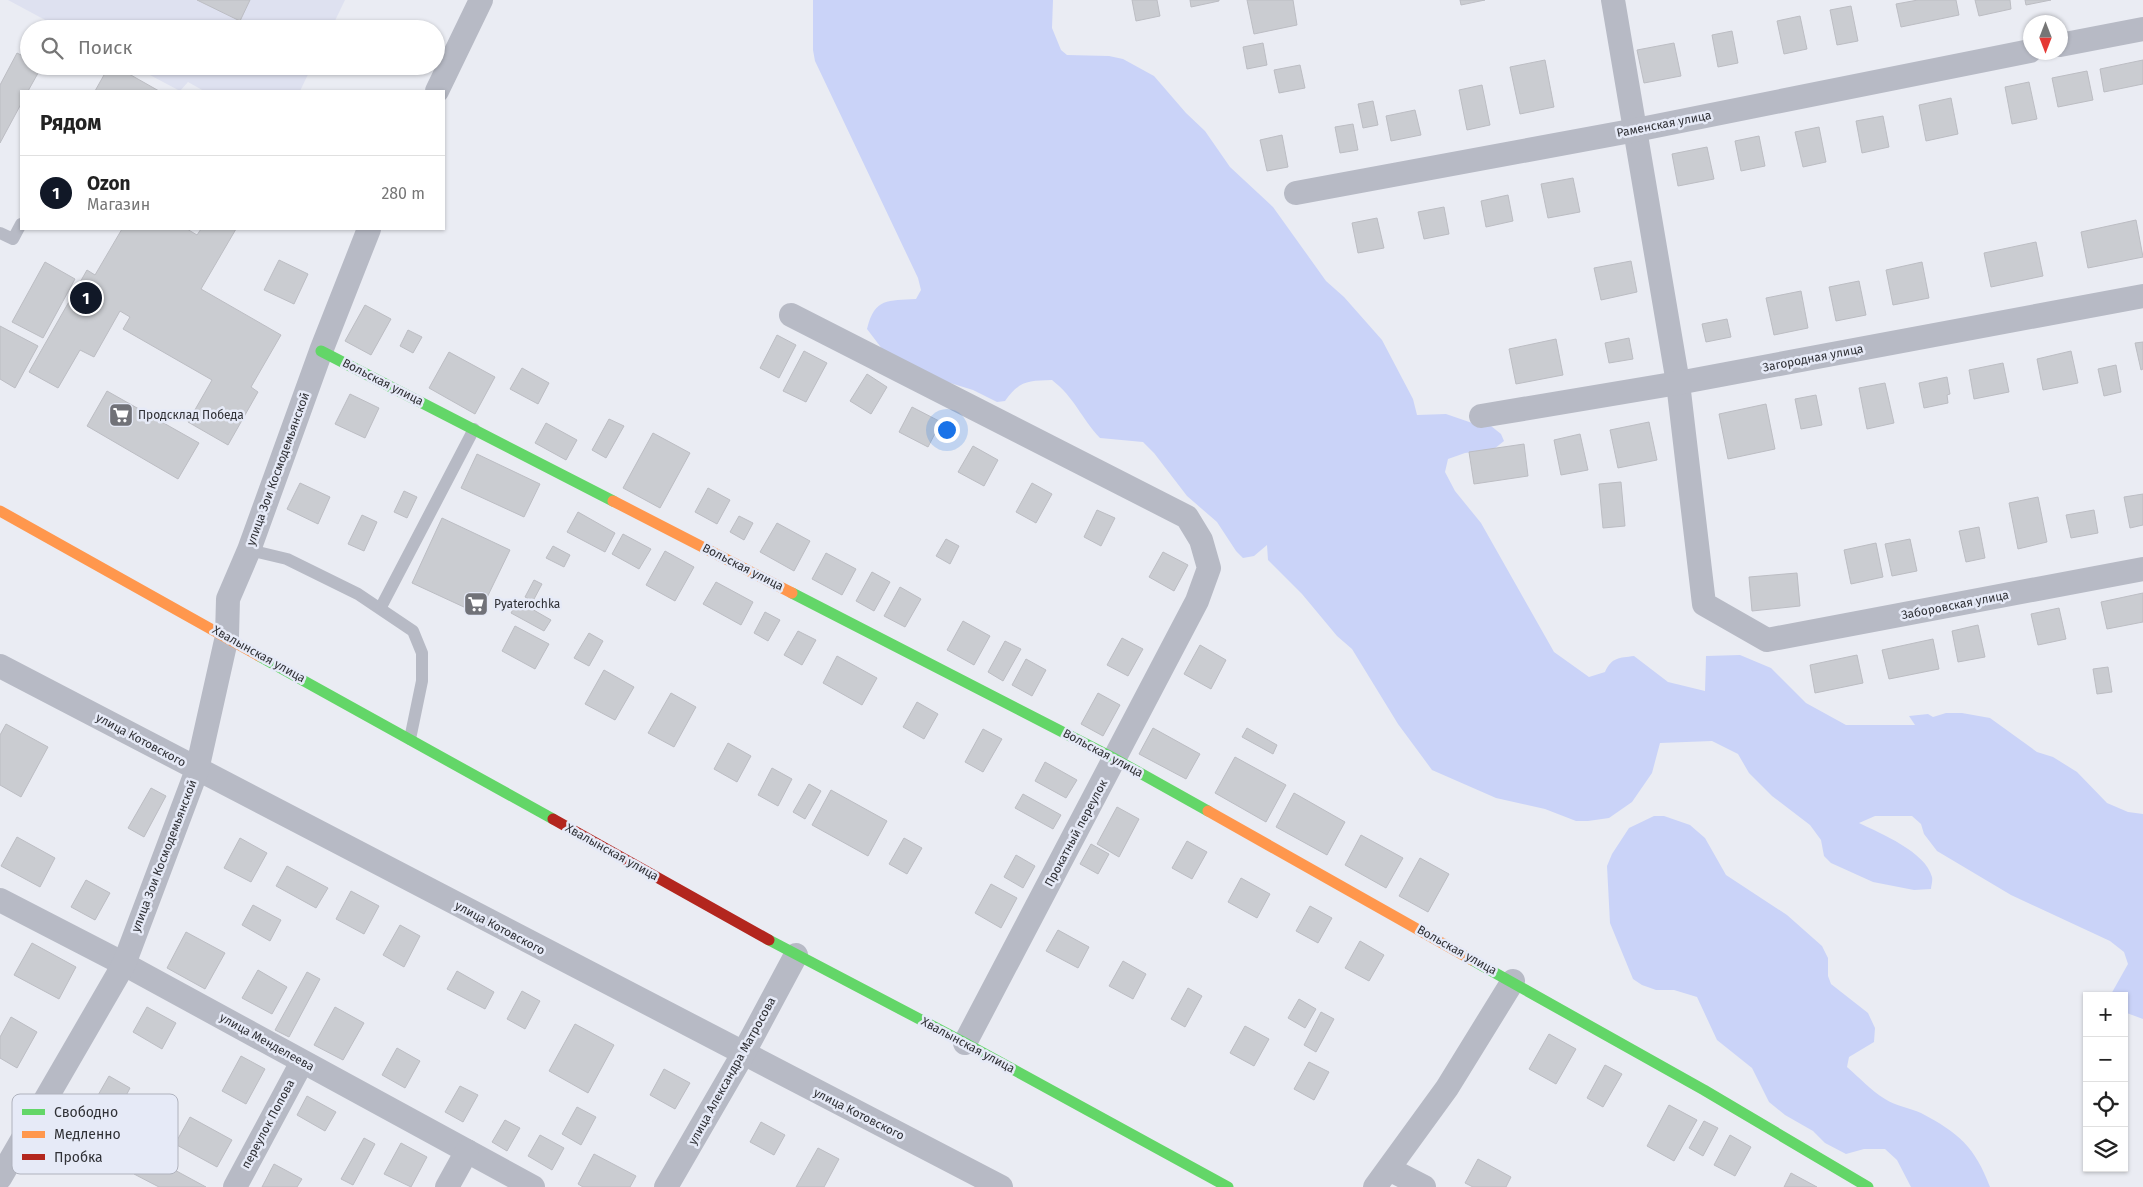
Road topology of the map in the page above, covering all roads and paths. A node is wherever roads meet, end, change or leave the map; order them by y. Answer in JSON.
{"nodes":[{"id":1,"x":481,"y":0,"type":"edge"},
{"id":2,"x":1613,"y":0,"type":"edge"},
{"id":3,"x":2143,"y":29,"type":"edge"},
{"id":4,"x":2068,"y":44,"type":"edge"},
{"id":5,"x":2023,"y":53,"type":"edge"},
{"id":6,"x":445,"y":74,"type":"edge"},
{"id":7,"x":445,"y":75,"type":"edge"},
{"id":8,"x":437,"y":90,"type":"edge"},
{"id":9,"x":1636,"y":130,"type":"junction"},
{"id":10,"x":1296,"y":193,"type":"dead end"},
{"id":11,"x":20,"y":226,"type":"edge"},
{"id":12,"x":369,"y":230,"type":"edge"},
{"id":13,"x":0,"y":233,"type":"edge"},
{"id":14,"x":2143,"y":296,"type":"edge"},
{"id":15,"x":791,"y":314,"type":"dead end"},
{"id":16,"x":321,"y":351,"type":"junction"},
{"id":17,"x":1678,"y":383,"type":"junction"},
{"id":18,"x":1482,"y":416,"type":"dead end"},
{"id":19,"x":474,"y":429,"type":"junction"},
{"id":20,"x":0,"y":511,"type":"edge"},
{"id":21,"x":249,"y":550,"type":"junction"},
{"id":22,"x":2143,"y":569,"type":"edge"},
{"id":23,"x":381,"y":607,"type":"junction"},
{"id":24,"x":227,"y":636,"type":"junction"},
{"id":25,"x":0,"y":666,"type":"edge"},
{"id":26,"x":410,"y":739,"type":"junction"},
{"id":27,"x":1115,"y":759,"type":"junction"},
{"id":28,"x":197,"y":770,"type":"junction"},
{"id":29,"x":0,"y":900,"type":"edge"},
{"id":30,"x":796,"y":955,"type":"junction"},
{"id":31,"x":124,"y":964,"type":"junction"},
{"id":32,"x":1513,"y":981,"type":"junction"},
{"id":33,"x":965,"y":1043,"type":"junction"},
{"id":34,"x":743,"y":1054,"type":"junction"},
{"id":35,"x":302,"y":1062,"type":"junction"},
{"id":36,"x":49,"y":1094,"type":"edge"},
{"id":37,"x":467,"y":1151,"type":"junction"},
{"id":38,"x":12,"y":1157,"type":"edge"},
{"id":39,"x":0,"y":1178,"type":"edge"},
{"id":40,"x":1382,"y":1178,"type":"edge"},
{"id":41,"x":235,"y":1187,"type":"edge"},
{"id":42,"x":447,"y":1187,"type":"edge"},
{"id":43,"x":532,"y":1187,"type":"edge"},
{"id":44,"x":666,"y":1187,"type":"edge"},
{"id":45,"x":1001,"y":1187,"type":"edge"},
{"id":46,"x":1228,"y":1187,"type":"edge"},
{"id":47,"x":1424,"y":1187,"type":"edge"},
{"id":48,"x":1868,"y":1187,"type":"edge"}],
"edges":[{"from":1,"to":6,"type":"street"},
{"from":2,"to":9,"type":"street"},
{"from":3,"to":4,"type":"street"},
{"from":5,"to":9,"type":"street","name":"Раменская улица"},
{"from":7,"to":8,"type":"street"},
{"from":9,"to":10,"type":"street","name":"Раменская улица"},
{"from":9,"to":17,"type":"street"},
{"from":11,"to":13,"type":"lane"},
{"from":12,"to":16,"type":"street","name":"улица Зои Космодемьянской"},
{"from":14,"to":17,"type":"street","name":"Загородная улица"},
{"from":15,"to":27,"type":"street","name":"Прокатный переулок"},
{"from":16,"to":19,"type":"street","name":"Вольская улица"},
{"from":16,"to":21,"type":"street","name":"улица Зои Космодемьянской"},
{"from":17,"to":18,"type":"street","name":"Загородная улица"},
{"from":17,"to":22,"type":"street","name":"Заборовская улица"},
{"from":19,"to":23,"type":"lane"},
{"from":19,"to":27,"type":"street","name":"Вольская улица"},
{"from":20,"to":24,"type":"street","name":"Хвалынская улица"},
{"from":21,"to":23,"type":"lane"},
{"from":21,"to":24,"type":"street","name":"улица Зои Космодемьянской"},
{"from":23,"to":26,"type":"lane"},
{"from":24,"to":26,"type":"street","name":"Хвалынская улица"},
{"from":24,"to":28,"type":"street","name":"улица Зои Космодемьянской"},
{"from":25,"to":28,"type":"street","name":"улица Котовского"},
{"from":26,"to":30,"type":"street","name":"Хвалынская улица"},
{"from":27,"to":32,"type":"street","name":"Вольская улица"},
{"from":27,"to":33,"type":"street","name":"Прокатный переулок"},
{"from":28,"to":31,"type":"street","name":"улица Зои Космодемьянской"},
{"from":28,"to":34,"type":"street","name":"улица Котовского"},
{"from":29,"to":31,"type":"street","name":"улица Менделеева"},
{"from":30,"to":33,"type":"street","name":"Хвалынская улица"},
{"from":30,"to":34,"type":"street","name":"улица Александра Матросова"},
{"from":31,"to":35,"type":"street","name":"улица Менделеева"},
{"from":31,"to":36,"type":"street","name":"улица Зои Космодемьянской"},
{"from":32,"to":40,"type":"street"},
{"from":32,"to":48,"type":"street","name":"Вольская улица"},
{"from":33,"to":46,"type":"street","name":"Хвалынская улица"},
{"from":34,"to":44,"type":"street","name":"улица Александра Матросова"},
{"from":34,"to":45,"type":"street","name":"улица Котовского"},
{"from":35,"to":37,"type":"street","name":"улица Менделеева"},
{"from":35,"to":41,"type":"street","name":"переулок Попова"},
{"from":37,"to":42,"type":"street"},
{"from":37,"to":43,"type":"street","name":"улица Менделеева"},
{"from":38,"to":39,"type":"street","name":"улица Зои Космодемьянской"},
{"from":40,"to":47,"type":"street"}]}
